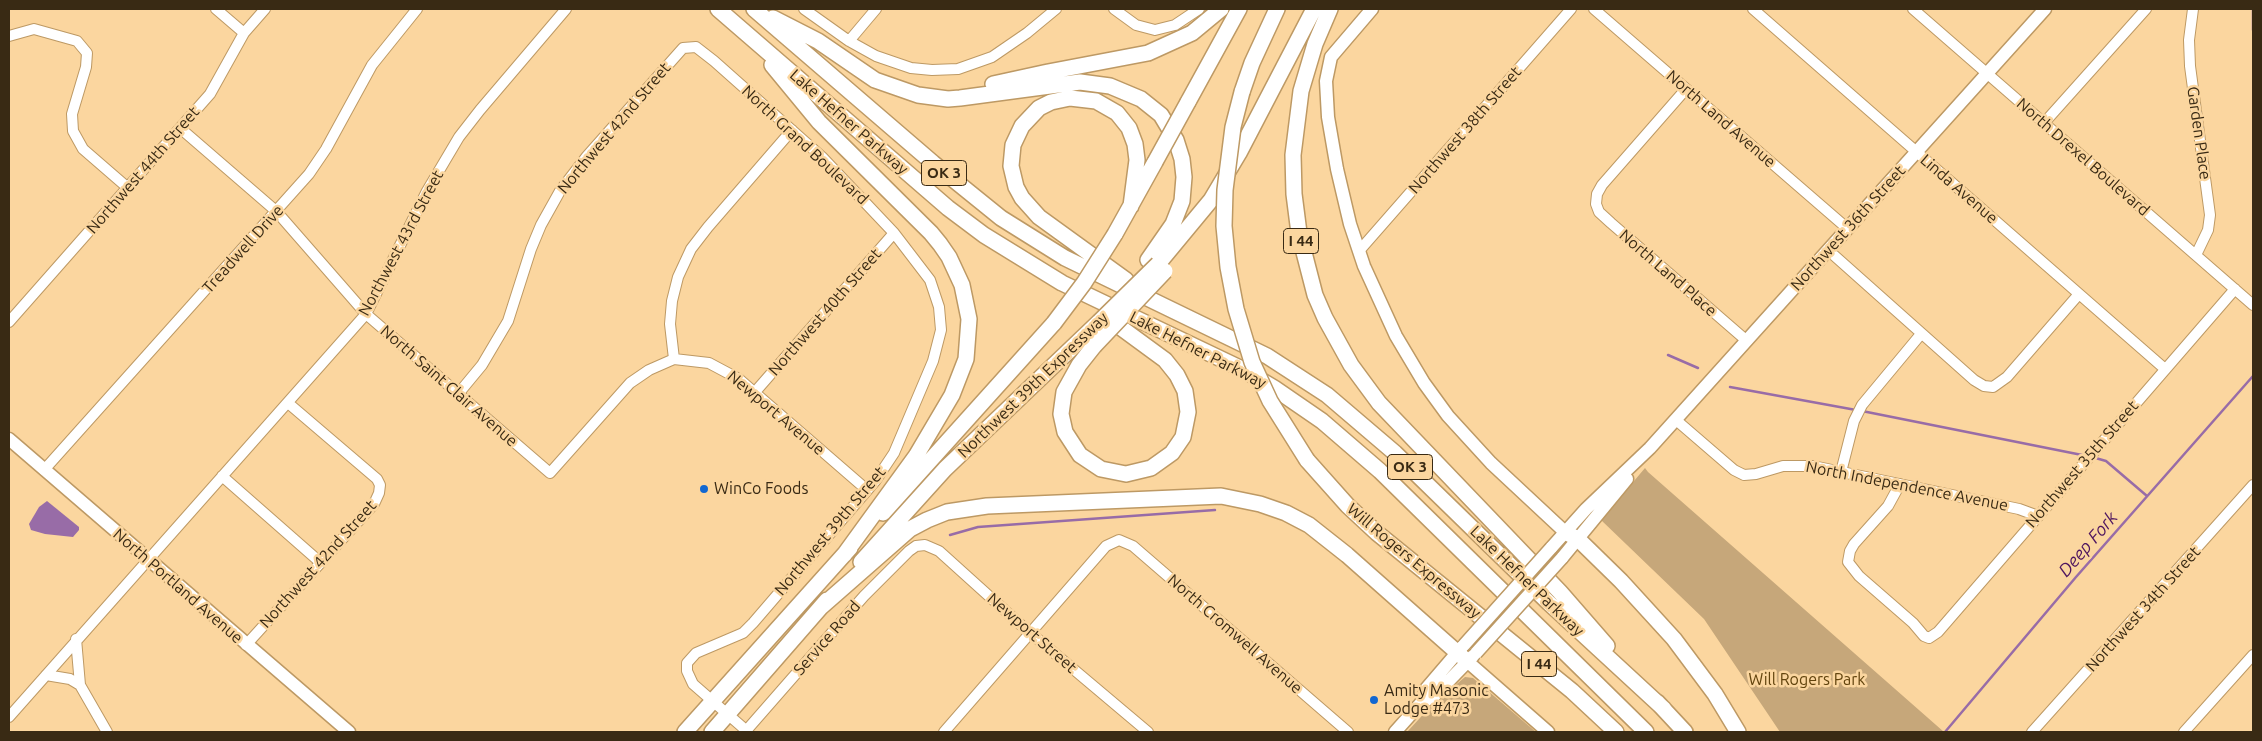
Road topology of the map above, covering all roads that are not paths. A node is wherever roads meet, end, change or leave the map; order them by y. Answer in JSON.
{"nodes":[{"id":1,"x":216,"y":9,"type":"edge"},
{"id":2,"x":266,"y":9,"type":"edge"},
{"id":3,"x":417,"y":9,"type":"edge"},
{"id":4,"x":566,"y":9,"type":"edge"},
{"id":5,"x":718,"y":9,"type":"edge"},
{"id":6,"x":755,"y":9,"type":"edge"},
{"id":7,"x":804,"y":9,"type":"edge"},
{"id":8,"x":876,"y":9,"type":"edge"},
{"id":9,"x":1056,"y":9,"type":"edge"},
{"id":10,"x":1114,"y":9,"type":"edge"},
{"id":11,"x":1199,"y":9,"type":"edge"},
{"id":12,"x":1221,"y":9,"type":"edge"},
{"id":13,"x":1239,"y":9,"type":"edge"},
{"id":14,"x":1277,"y":9,"type":"edge"},
{"id":15,"x":1314,"y":9,"type":"edge"},
{"id":16,"x":1330,"y":9,"type":"edge"},
{"id":17,"x":1372,"y":9,"type":"edge"},
{"id":18,"x":1571,"y":9,"type":"edge"},
{"id":19,"x":1594,"y":9,"type":"edge"},
{"id":20,"x":1753,"y":9,"type":"edge"},
{"id":21,"x":1913,"y":9,"type":"edge"},
{"id":22,"x":2046,"y":9,"type":"edge"},
{"id":23,"x":2146,"y":9,"type":"edge"},
{"id":24,"x":2193,"y":9,"type":"edge"},
{"id":25,"x":244,"y":33,"type":"junction"},
{"id":26,"x":746,"y":33,"type":"junction"},
{"id":27,"x":9,"y":36,"type":"edge"},
{"id":28,"x":849,"y":40,"type":"junction"},
{"id":29,"x":681,"y":50,"type":"joint"},
{"id":30,"x":1988,"y":73,"type":"junction"},
{"id":31,"x":1686,"y":89,"type":"junction"},
{"id":32,"x":927,"y":96,"type":"junction"},
{"id":33,"x":2044,"y":122,"type":"junction"},
{"id":34,"x":180,"y":128,"type":"junction"},
{"id":35,"x":792,"y":130,"type":"junction"},
{"id":36,"x":1917,"y":152,"type":"junction"},
{"id":37,"x":128,"y":188,"type":"junction"},
{"id":38,"x":1131,"y":206,"type":"junction"},
{"id":39,"x":276,"y":211,"type":"junction"},
{"id":40,"x":1848,"y":229,"type":"junction"},
{"id":41,"x":894,"y":233,"type":"junction"},
{"id":42,"x":1828,"y":250,"type":"junction"},
{"id":43,"x":1359,"y":251,"type":"junction"},
{"id":44,"x":2196,"y":255,"type":"junction"},
{"id":45,"x":1157,"y":265,"type":"junction"},
{"id":46,"x":1062,"y":283,"type":"junction"},
{"id":47,"x":2235,"y":289,"type":"junction"},
{"id":48,"x":2079,"y":294,"type":"junction"},
{"id":49,"x":1158,"y":303,"type":"junction"},
{"id":50,"x":2253,"y":305,"type":"edge"},
{"id":51,"x":366,"y":314,"type":"junction"},
{"id":52,"x":941,"y":317,"type":"joint"},
{"id":53,"x":9,"y":322,"type":"edge"},
{"id":54,"x":1921,"y":334,"type":"junction"},
{"id":55,"x":1747,"y":341,"type":"junction"},
{"id":56,"x":1088,"y":342,"type":"junction"},
{"id":57,"x":674,"y":359,"type":"junction"},
{"id":58,"x":2165,"y":369,"type":"junction"},
{"id":59,"x":755,"y":392,"type":"junction"},
{"id":60,"x":458,"y":394,"type":"junction"},
{"id":61,"x":288,"y":403,"type":"junction"},
{"id":62,"x":1676,"y":420,"type":"junction"},
{"id":63,"x":9,"y":439,"type":"edge"},
{"id":64,"x":44,"y":470,"type":"junction"},
{"id":65,"x":1841,"y":472,"type":"junction"},
{"id":66,"x":222,"y":476,"type":"junction"},
{"id":67,"x":1900,"y":484,"type":"junction"},
{"id":68,"x":2253,"y":485,"type":"edge"},
{"id":69,"x":867,"y":490,"type":"junction"},
{"id":70,"x":2038,"y":516,"type":"junction"},
{"id":71,"x":1572,"y":535,"type":"junction"},
{"id":72,"x":913,"y":548,"type":"joint"},
{"id":73,"x":844,"y":555,"type":"junction"},
{"id":74,"x":147,"y":559,"type":"junction"},
{"id":75,"x":321,"y":563,"type":"junction"},
{"id":76,"x":821,"y":607,"type":"junction"},
{"id":77,"x":1031,"y":632,"type":"junction"},
{"id":78,"x":76,"y":639,"type":"junction"},
{"id":79,"x":246,"y":645,"type":"junction"},
{"id":80,"x":1466,"y":653,"type":"junction"},
{"id":81,"x":2253,"y":655,"type":"edge"},
{"id":82,"x":46,"y":675,"type":"junction"},
{"id":83,"x":80,"y":685,"type":"junction"},
{"id":84,"x":712,"y":701,"type":"junction"},
{"id":85,"x":1664,"y":709,"type":"junction"},
{"id":86,"x":727,"y":714,"type":"junction"},
{"id":87,"x":9,"y":717,"type":"edge"},
{"id":88,"x":107,"y":732,"type":"edge"},
{"id":89,"x":349,"y":732,"type":"edge"},
{"id":90,"x":685,"y":732,"type":"edge"},
{"id":91,"x":712,"y":732,"type":"edge"},
{"id":92,"x":746,"y":732,"type":"edge"},
{"id":93,"x":946,"y":732,"type":"edge"},
{"id":94,"x":1148,"y":732,"type":"edge"},
{"id":95,"x":1348,"y":732,"type":"edge"},
{"id":96,"x":1395,"y":732,"type":"edge"},
{"id":97,"x":1548,"y":732,"type":"edge"},
{"id":98,"x":1616,"y":732,"type":"edge"},
{"id":99,"x":1646,"y":732,"type":"edge"},
{"id":100,"x":1685,"y":732,"type":"edge"},
{"id":101,"x":1738,"y":732,"type":"edge"},
{"id":102,"x":2032,"y":732,"type":"edge"},
{"id":103,"x":2184,"y":732,"type":"edge"}],
"edges":[{"from":1,"to":25,"type":"street"},
{"from":2,"to":25,"type":"street","name":"Northwest 44th Street"},
{"from":3,"to":39,"type":"street","name":"Treadwell Drive"},
{"from":4,"to":51,"type":"street","name":"Northwest 43rd Street"},
{"from":5,"to":26,"type":"highway","name":"Lake Hefner Parkway","number":"OK 3"},
{"from":6,"to":32,"type":"highway"},
{"from":6,"to":49,"type":"highway","name":"Lake Hefner Parkway","number":"OK 3"},
{"from":7,"to":28,"type":"street"},
{"from":8,"to":28,"type":"street"},
{"from":9,"to":28,"type":"street"},
{"from":10,"to":11,"type":"street"},
{"from":12,"to":32,"type":"highway"},
{"from":13,"to":38,"type":"highway","name":"Northwest 39th Expressway","bridge":true},
{"from":14,"to":98,"type":"highway","name":"Will Rogers Expressway","number":"I 44","bridge":true},
{"from":15,"to":45,"type":"highway"},
{"from":16,"to":85,"type":"highway","number":"I 44"},
{"from":17,"to":43,"type":"main road"},
{"from":18,"to":43,"type":"street","name":"Northwest 38th Street"},
{"from":19,"to":31,"type":"street","name":"North Land Avenue"},
{"from":20,"to":36,"type":"street","name":"Linda Avenue"},
{"from":21,"to":30,"type":"street","name":"North Drexel Boulevard"},
{"from":22,"to":30,"type":"main road","name":"Northwest 36th Street"},
{"from":23,"to":33,"type":"street"},
{"from":24,"to":44,"type":"street","name":"Garden Place"},
{"from":25,"to":34,"type":"street","name":"Northwest 44th Street"},
{"from":26,"to":46,"type":"highway","name":"Lake Hefner Parkway","number":"OK 3"},
{"from":26,"to":73,"type":"highway"},
{"from":27,"to":37,"type":"street"},
{"from":29,"to":35,"type":"street","name":"North Grand Boulevard"},
{"from":29,"to":60,"type":"street","name":"Northwest 42nd Street"},
{"from":30,"to":33,"type":"street","name":"North Drexel Boulevard"},
{"from":30,"to":36,"type":"main road","name":"Northwest 36th Street"},
{"from":31,"to":40,"type":"street","name":"North Land Avenue"},
{"from":31,"to":55,"type":"street","name":"North Land Place"},
{"from":32,"to":45,"type":"highway"},
{"from":33,"to":44,"type":"street","name":"North Drexel Boulevard"},
{"from":34,"to":37,"type":"street","name":"Northwest 44th Street"},
{"from":34,"to":39,"type":"street","name":"North Saint Clair Avenue"},
{"from":35,"to":41,"type":"street","name":"North Grand Boulevard"},
{"from":35,"to":57,"type":"street"},
{"from":36,"to":40,"type":"main road","name":"Northwest 36th Street"},
{"from":36,"to":48,"type":"street","name":"Linda Avenue"},
{"from":37,"to":53,"type":"street","name":"Northwest 44th Street"},
{"from":38,"to":49,"type":"highway"},
{"from":38,"to":73,"type":"highway","name":"Northwest 39th Expressway","bridge":true},
{"from":39,"to":51,"type":"street","name":"North Saint Clair Avenue"},
{"from":39,"to":64,"type":"street","name":"Treadwell Drive"},
{"from":40,"to":42,"type":"main road","name":"Northwest 36th Street"},
{"from":41,"to":52,"type":"street","name":"North Grand Boulevard"},
{"from":41,"to":59,"type":"street","name":"Northwest 40th Street"},
{"from":42,"to":54,"type":"street"},
{"from":42,"to":55,"type":"main road","name":"Northwest 36th Street"},
{"from":43,"to":71,"type":"main road"},
{"from":44,"to":47,"type":"street","name":"North Drexel Boulevard"},
{"from":45,"to":56,"type":"highway","bridge":true},
{"from":45,"to":56,"type":"highway","name":"Northwest 39th Expressway","bridge":true},
{"from":46,"to":56,"type":"highway"},
{"from":46,"to":99,"type":"highway","name":"Lake Hefner Parkway","number":"OK 3"},
{"from":47,"to":50,"type":"street","name":"North Drexel Boulevard"},
{"from":47,"to":58,"type":"street","name":"Northwest 35th Street"},
{"from":48,"to":54,"type":"street"},
{"from":48,"to":58,"type":"street","name":"Linda Avenue"},
{"from":49,"to":85,"type":"highway","name":"Lake Hefner Parkway","number":"OK 3"},
{"from":51,"to":60,"type":"street","name":"North Saint Clair Avenue"},
{"from":51,"to":61,"type":"street","name":"Northwest 43rd Street"},
{"from":52,"to":69,"type":"street","name":"Northwest 39th Street"},
{"from":54,"to":65,"type":"street"},
{"from":55,"to":62,"type":"main road","name":"Northwest 36th Street"},
{"from":56,"to":76,"type":"highway","name":"Northwest 39th Expressway"},
{"from":57,"to":59,"type":"street","name":"Newport Avenue"},
{"from":57,"to":60,"type":"street","name":"North Saint Clair Avenue"},
{"from":58,"to":70,"type":"street","name":"Northwest 35th Street"},
{"from":59,"to":69,"type":"street","name":"Newport Avenue"},
{"from":61,"to":66,"type":"street","name":"Northwest 43rd Street"},
{"from":61,"to":75,"type":"street","name":"Northwest 42nd Street"},
{"from":62,"to":65,"type":"street","name":"North Independence Avenue"},
{"from":62,"to":71,"type":"main road","name":"Northwest 36th Street"},
{"from":63,"to":64,"type":"main road","name":"North Portland Avenue"},
{"from":64,"to":74,"type":"main road","name":"North Portland Avenue"},
{"from":65,"to":67,"type":"street","name":"North Independence Avenue"},
{"from":66,"to":74,"type":"street","name":"Northwest 43rd Street"},
{"from":66,"to":75,"type":"street"},
{"from":67,"to":70,"type":"street","name":"North Independence Avenue"},
{"from":67,"to":70,"type":"street","name":"Northwest 35th Street"},
{"from":68,"to":102,"type":"street","name":"Northwest 34th Street"},
{"from":69,"to":84,"type":"street","name":"Northwest 39th Street"},
{"from":71,"to":80,"type":"main road","name":"Northwest 36th Street","bridge":true},
{"from":71,"to":80,"type":"main road","name":"Northwest 36th Street","bridge":true},
{"from":71,"to":101,"type":"highway"},
{"from":72,"to":77,"type":"street","name":"Newport Street"},
{"from":72,"to":92,"type":"street","name":"Service Road"},
{"from":73,"to":84,"type":"highway","name":"Northwest 39th Expressway"},
{"from":74,"to":78,"type":"street"},
{"from":74,"to":79,"type":"main road","name":"North Portland Avenue"},
{"from":75,"to":79,"type":"street","name":"Northwest 42nd Street"},
{"from":76,"to":80,"type":"highway"},
{"from":76,"to":86,"type":"highway","name":"Northwest 39th Expressway"},
{"from":77,"to":93,"type":"street"},
{"from":77,"to":94,"type":"street","name":"Newport Street"},
{"from":77,"to":95,"type":"street","name":"North Cromwell Avenue"},
{"from":78,"to":82,"type":"street"},
{"from":78,"to":83,"type":"street"},
{"from":79,"to":89,"type":"main road","name":"North Portland Avenue"},
{"from":80,"to":96,"type":"main road","name":"Northwest 36th Street"},
{"from":80,"to":97,"type":"main road"},
{"from":81,"to":103,"type":"street"},
{"from":82,"to":83,"type":"street"},
{"from":82,"to":87,"type":"street"},
{"from":83,"to":88,"type":"street"},
{"from":84,"to":86,"type":"street"},
{"from":84,"to":90,"type":"highway","name":"Northwest 39th Expressway"},
{"from":85,"to":100,"type":"highway","number":"I 44"},
{"from":86,"to":91,"type":"highway","name":"Northwest 39th Expressway"},
{"from":86,"to":92,"type":"street"}]}
